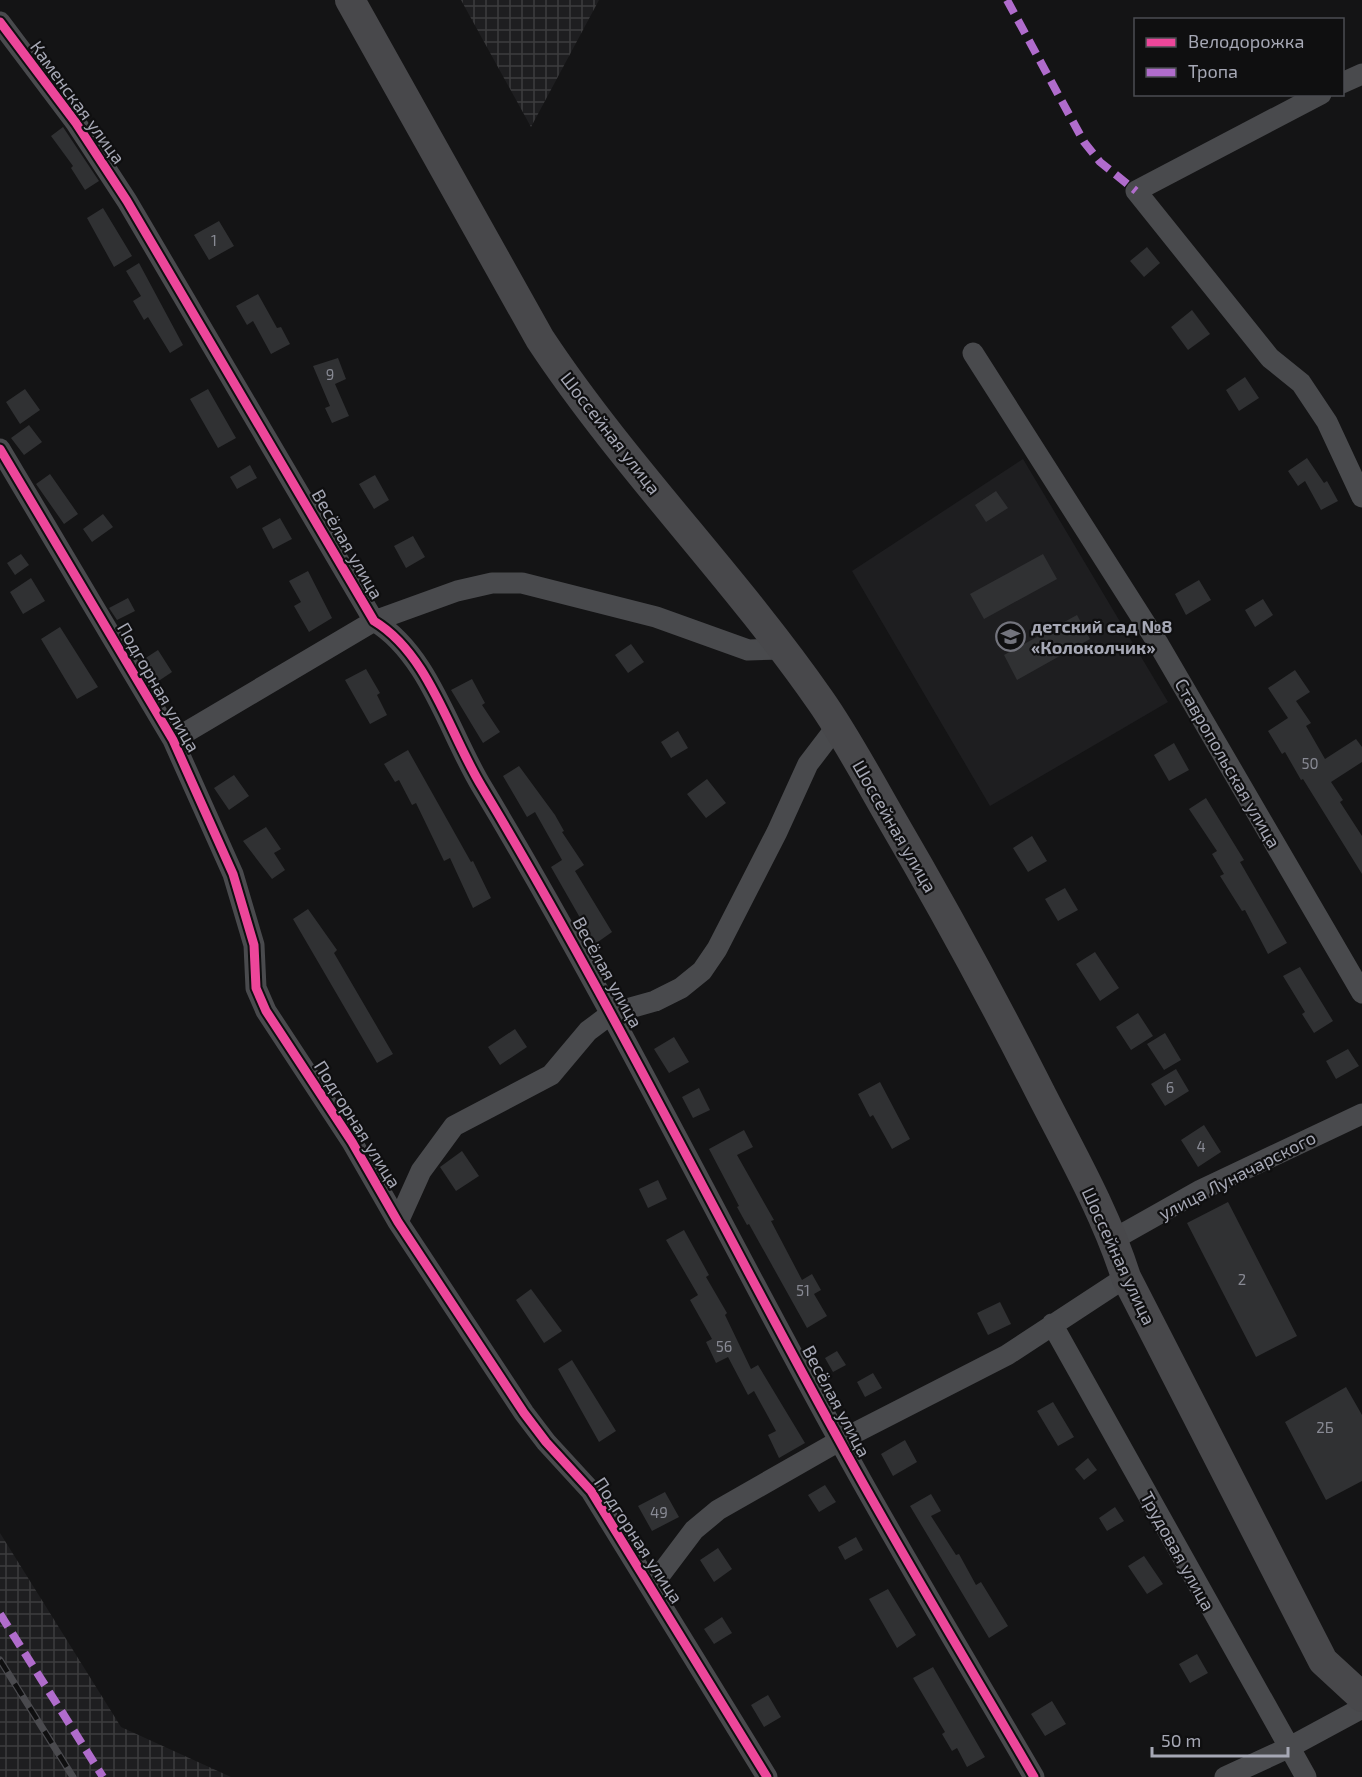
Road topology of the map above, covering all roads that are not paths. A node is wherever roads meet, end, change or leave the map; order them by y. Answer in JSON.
{"nodes":[{"id":1,"x":350,"y":0,"type":"edge"},
{"id":2,"x":0,"y":22,"type":"edge"},
{"id":3,"x":1362,"y":74,"type":"edge"},
{"id":4,"x":1344,"y":82,"type":"edge"},
{"id":5,"x":1317,"y":96,"type":"edge"},
{"id":6,"x":127,"y":201,"type":"joint"},
{"id":7,"x":973,"y":353,"type":"dead end"},
{"id":8,"x":0,"y":449,"type":"edge"},
{"id":9,"x":1362,"y":497,"type":"edge"},
{"id":10,"x":374,"y":621,"type":"junction"},
{"id":11,"x":782,"y":650,"type":"junction"},
{"id":12,"x":837,"y":726,"type":"junction"},
{"id":13,"x":173,"y":740,"type":"junction"},
{"id":14,"x":1362,"y":993,"type":"edge"},
{"id":15,"x":612,"y":1013,"type":"junction"},
{"id":16,"x":1362,"y":1113,"type":"edge"},
{"id":17,"x":398,"y":1222,"type":"junction"},
{"id":18,"x":1113,"y":1239,"type":"junction"},
{"id":19,"x":1126,"y":1277,"type":"junction"},
{"id":20,"x":1052,"y":1324,"type":"junction"},
{"id":21,"x":839,"y":1442,"type":"junction"},
{"id":22,"x":651,"y":1587,"type":"junction"},
{"id":23,"x":1362,"y":1697,"type":"edge"},
{"id":24,"x":1362,"y":1708,"type":"edge"},
{"id":25,"x":1288,"y":1748,"type":"junction"},
{"id":26,"x":766,"y":1777,"type":"edge"},
{"id":27,"x":1034,"y":1777,"type":"edge"},
{"id":28,"x":1225,"y":1777,"type":"edge"},
{"id":29,"x":1306,"y":1777,"type":"edge"}],
"edges":[{"from":1,"to":11,"type":"main road","name":"Шоссейная улица"},
{"from":2,"to":6,"type":"street","name":"Каменская улица"},
{"from":3,"to":4,"type":"street"},
{"from":5,"to":9,"type":"street"},
{"from":6,"to":10,"type":"street","name":"Весёлая улица"},
{"from":7,"to":14,"type":"street","name":"Ставропольская улица"},
{"from":8,"to":13,"type":"street","name":"Подгорная улица"},
{"from":10,"to":11,"type":"street"},
{"from":10,"to":13,"type":"street"},
{"from":10,"to":15,"type":"street","name":"Весёлая улица"},
{"from":11,"to":12,"type":"main road","name":"Шоссейная улица"},
{"from":12,"to":15,"type":"street"},
{"from":12,"to":18,"type":"main road","name":"Шоссейная улица"},
{"from":13,"to":17,"type":"street","name":"Подгорная улица"},
{"from":15,"to":17,"type":"street"},
{"from":15,"to":21,"type":"street","name":"Весёлая улица"},
{"from":16,"to":18,"type":"street","name":"улица Луначарского"},
{"from":17,"to":22,"type":"street","name":"Подгорная улица"},
{"from":18,"to":19,"type":"main road","name":"Шоссейная улица"},
{"from":19,"to":20,"type":"street"},
{"from":19,"to":23,"type":"main road","name":"Шоссейная улица"},
{"from":20,"to":21,"type":"street"},
{"from":20,"to":25,"type":"street","name":"Трудовая улица"},
{"from":21,"to":22,"type":"street"},
{"from":21,"to":27,"type":"street","name":"Весёлая улица"},
{"from":22,"to":26,"type":"street","name":"Подгорная улица"},
{"from":24,"to":25,"type":"street"},
{"from":25,"to":28,"type":"street"},
{"from":25,"to":29,"type":"street","name":"Трудовая улица"}]}
